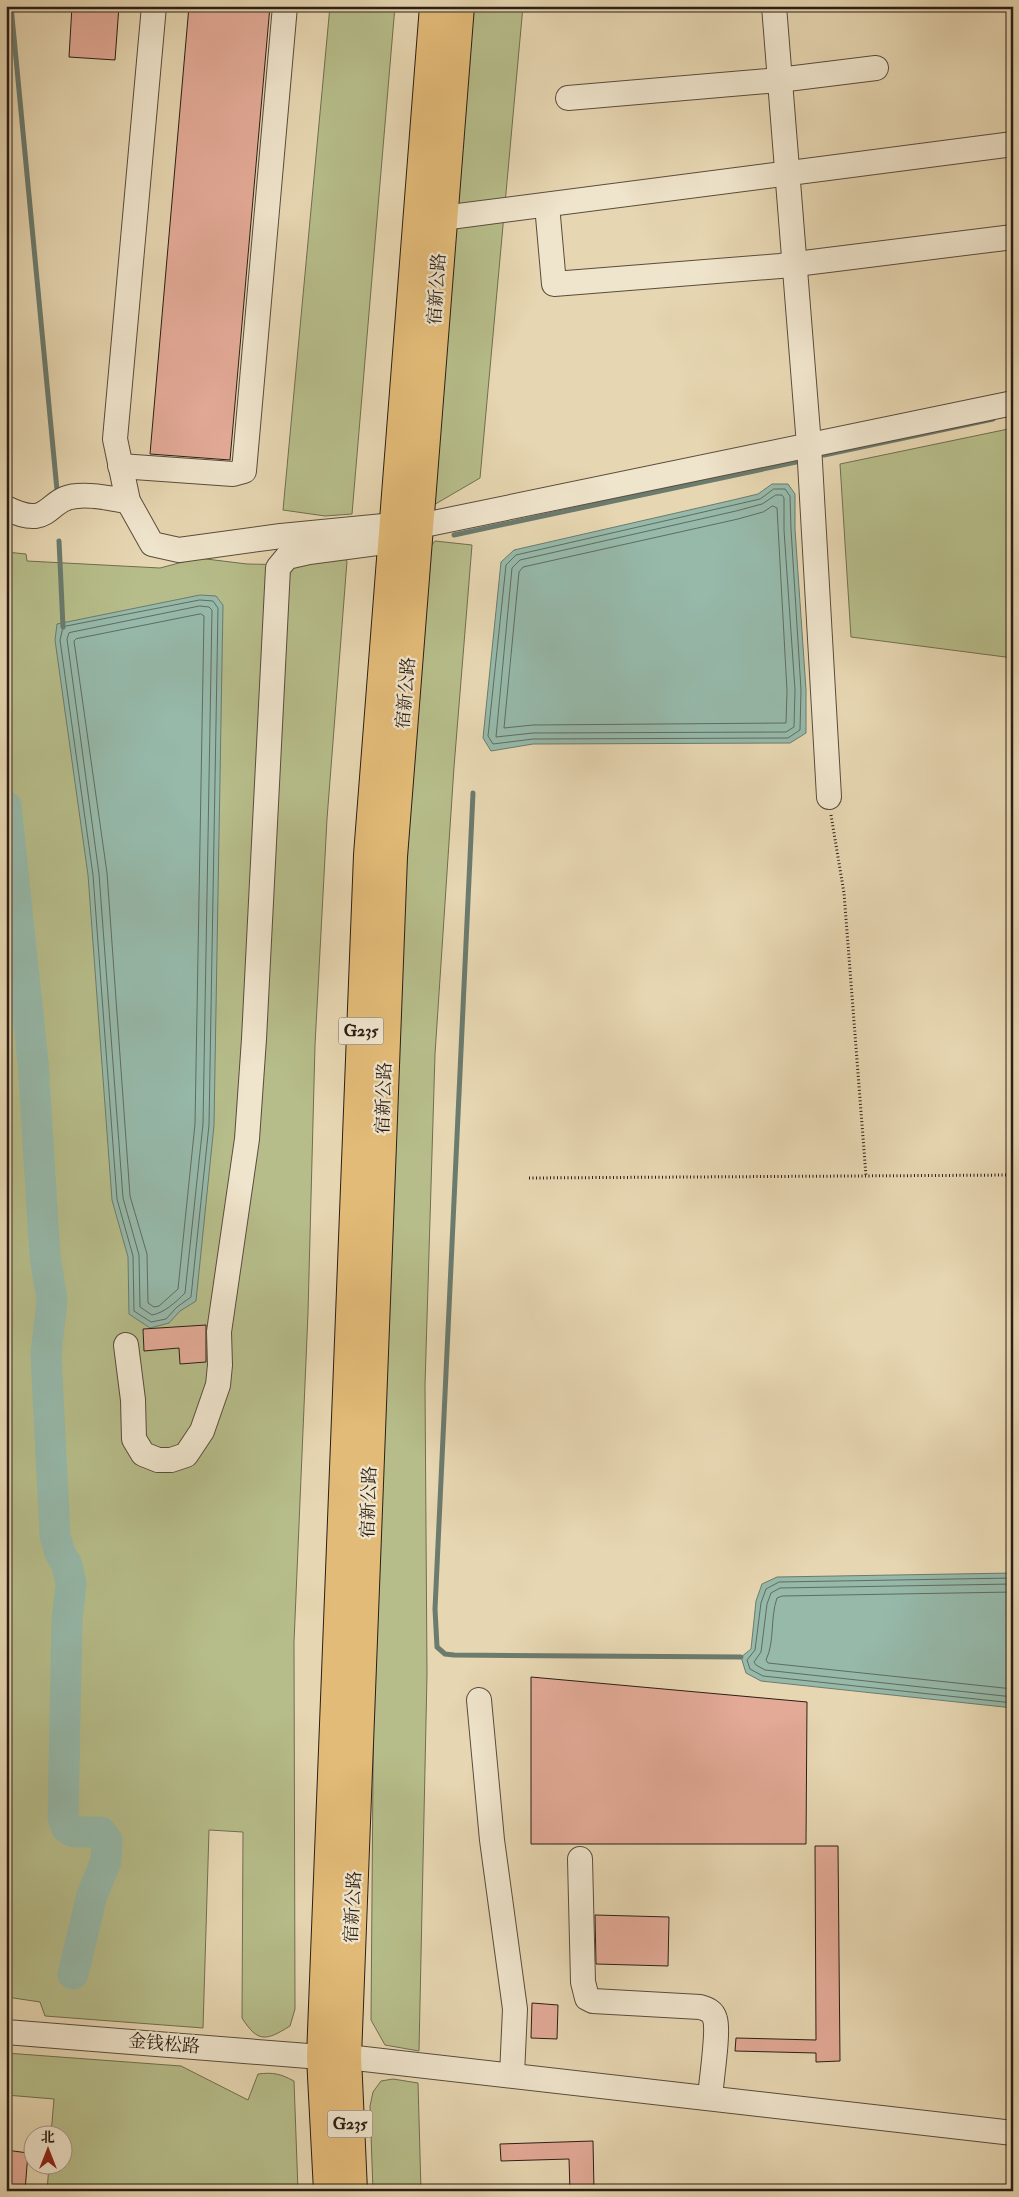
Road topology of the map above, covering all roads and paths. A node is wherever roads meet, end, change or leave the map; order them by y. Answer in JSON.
{"nodes":[{"id":1,"x":154,"y":6,"type":"edge"},
{"id":2,"x":285,"y":6,"type":"edge"},
{"id":3,"x":434,"y":6,"type":"edge"},
{"id":4,"x":460,"y":6,"type":"edge"},
{"id":5,"x":774,"y":6,"type":"edge"},
{"id":6,"x":876,"y":68,"type":"dead end"},
{"id":7,"x":779,"y":80,"type":"junction"},
{"id":8,"x":568,"y":98,"type":"dead end"},
{"id":9,"x":1013,"y":144,"type":"edge"},
{"id":10,"x":786,"y":174,"type":"junction"},
{"id":11,"x":548,"y":205,"type":"junction"},
{"id":12,"x":430,"y":220,"type":"junction"},
{"id":13,"x":1013,"y":236,"type":"edge"},
{"id":14,"x":794,"y":264,"type":"junction"},
{"id":15,"x":1013,"y":403,"type":"edge"},
{"id":16,"x":810,"y":445,"type":"junction"},
{"id":17,"x":120,"y":466,"type":"junction"},
{"id":18,"x":128,"y":501,"type":"junction"},
{"id":19,"x":6,"y":508,"type":"edge"},
{"id":20,"x":402,"y":531,"type":"junction"},
{"id":21,"x":829,"y":797,"type":"joint"},
{"id":22,"x":1013,"y":1175,"type":"edge"},
{"id":23,"x":866,"y":1176,"type":"junction"},
{"id":24,"x":529,"y":1178,"type":"dead end"},
{"id":25,"x":126,"y":1345,"type":"dead end"},
{"id":26,"x":479,"y":1700,"type":"dead end"},
{"id":27,"x":580,"y":1859,"type":"dead end"},
{"id":28,"x":6,"y":2032,"type":"edge"},
{"id":29,"x":334,"y":2057,"type":"junction"},
{"id":30,"x":512,"y":2075,"type":"junction"},
{"id":31,"x":710,"y":2098,"type":"junction"},
{"id":32,"x":1013,"y":2133,"type":"edge"},
{"id":33,"x":328,"y":2191,"type":"edge"},
{"id":34,"x":353,"y":2191,"type":"edge"}],
"edges":[{"from":1,"to":17,"type":"street"},
{"from":2,"to":17,"type":"street"},
{"from":3,"to":12,"type":"highway","name":"宿新公路","number":"G235"},
{"from":4,"to":12,"type":"highway","name":"宿新公路","number":"G235"},
{"from":5,"to":7,"type":"street"},
{"from":6,"to":7,"type":"street"},
{"from":7,"to":8,"type":"street"},
{"from":7,"to":10,"type":"street"},
{"from":9,"to":10,"type":"street"},
{"from":10,"to":11,"type":"street"},
{"from":10,"to":14,"type":"street"},
{"from":11,"to":12,"type":"street"},
{"from":11,"to":14,"type":"street"},
{"from":12,"to":20,"type":"highway","name":"宿新公路","number":"G235"},
{"from":13,"to":14,"type":"street"},
{"from":14,"to":16,"type":"street"},
{"from":15,"to":16,"type":"street"},
{"from":16,"to":20,"type":"street"},
{"from":16,"to":21,"type":"street"},
{"from":17,"to":18,"type":"street"},
{"from":18,"to":19,"type":"street"},
{"from":18,"to":20,"type":"street"},
{"from":20,"to":25,"type":"street"},
{"from":20,"to":29,"type":"highway","name":"宿新公路","number":"G235"},
{"from":21,"to":23,"type":"path"},
{"from":22,"to":23,"type":"path"},
{"from":23,"to":24,"type":"path"},
{"from":26,"to":30,"type":"street"},
{"from":27,"to":31,"type":"street"},
{"from":28,"to":29,"type":"street","name":"金钱松路"},
{"from":29,"to":30,"type":"street","name":"金钱松路"},
{"from":29,"to":33,"type":"highway","name":"宿新公路","number":"G235"},
{"from":29,"to":34,"type":"highway","name":"宿新公路","number":"G235"},
{"from":30,"to":31,"type":"street","name":"金钱松路"},
{"from":31,"to":32,"type":"street","name":"金钱松路"}]}
